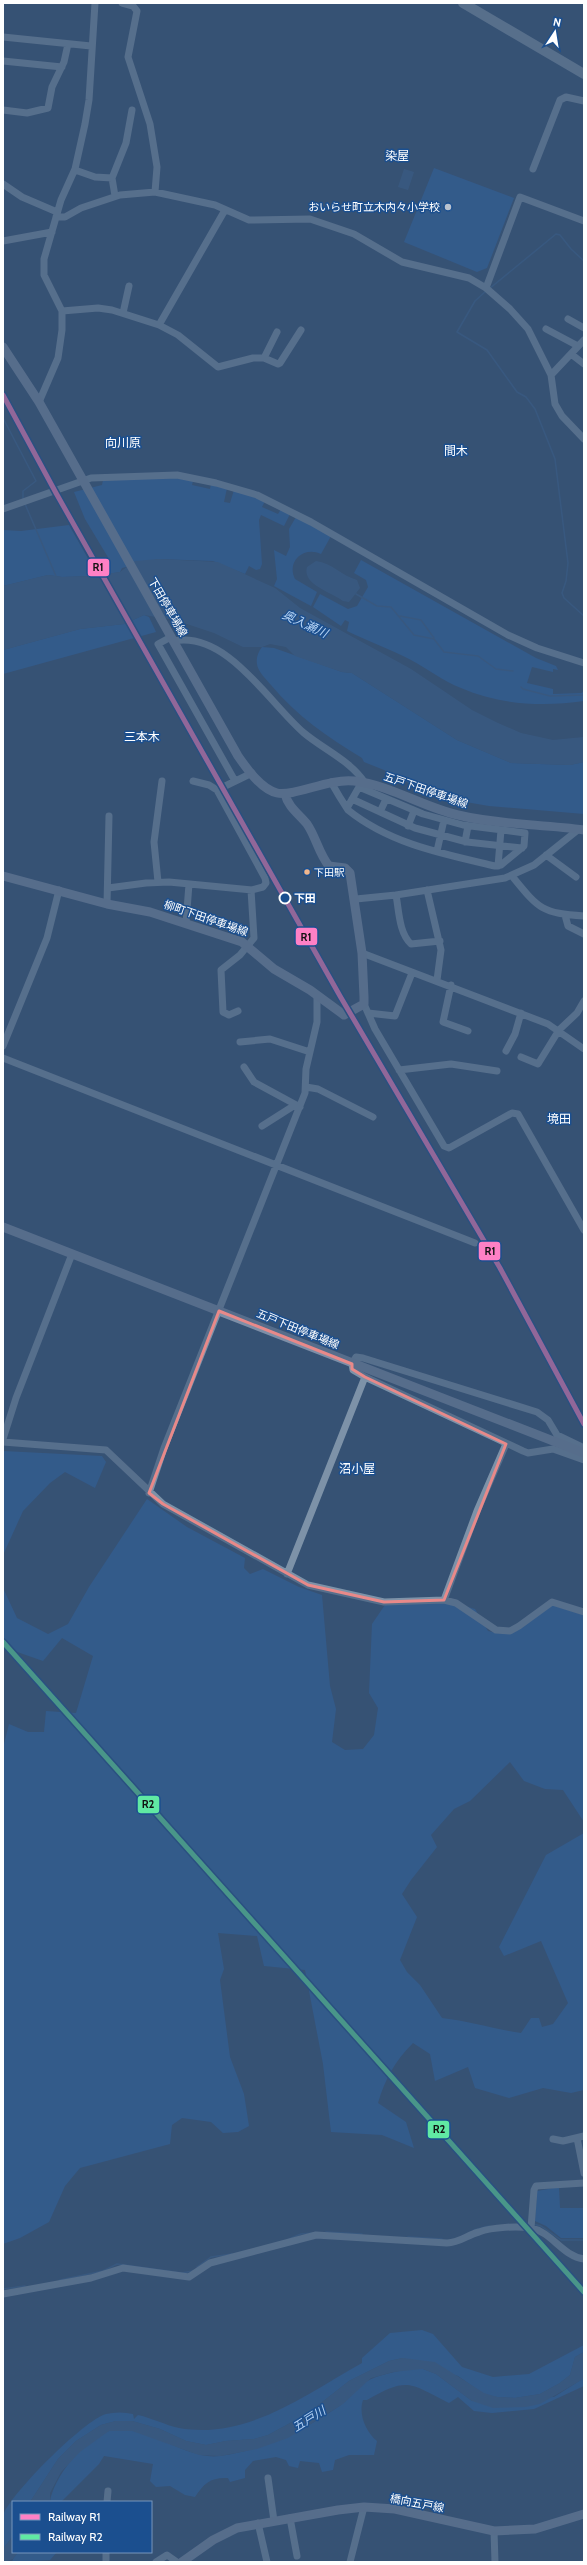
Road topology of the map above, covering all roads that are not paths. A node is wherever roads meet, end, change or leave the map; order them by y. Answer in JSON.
{"nodes":[{"id":1,"x":95,"y":3,"type":"edge"},
{"id":2,"x":122,"y":3,"type":"edge"},
{"id":3,"x":463,"y":3,"type":"edge"},
{"id":4,"x":3,"y":37,"type":"edge"},
{"id":5,"x":68,"y":44,"type":"junction"},
{"id":6,"x":91,"y":46,"type":"junction"},
{"id":7,"x":3,"y":61,"type":"edge"},
{"id":8,"x":62,"y":67,"type":"junction"},
{"id":9,"x":584,"y":74,"type":"edge"},
{"id":10,"x":584,"y":101,"type":"edge"},
{"id":11,"x":3,"y":110,"type":"edge"},
{"id":12,"x":132,"y":110,"type":"dead end"},
{"id":13,"x":533,"y":169,"type":"dead end"},
{"id":14,"x":75,"y":170,"type":"junction"},
{"id":15,"x":112,"y":178,"type":"junction"},
{"id":16,"x":3,"y":184,"type":"edge"},
{"id":17,"x":155,"y":192,"type":"junction"},
{"id":18,"x":115,"y":196,"type":"junction"},
{"id":19,"x":225,"y":210,"type":"junction"},
{"id":20,"x":57,"y":215,"type":"junction"},
{"id":21,"x":584,"y":221,"type":"edge"},
{"id":22,"x":52,"y":232,"type":"junction"},
{"id":23,"x":3,"y":241,"type":"edge"},
{"id":24,"x":129,"y":286,"type":"dead end"},
{"id":25,"x":486,"y":288,"type":"junction"},
{"id":26,"x":62,"y":311,"type":"junction"},
{"id":27,"x":123,"y":313,"type":"junction"},
{"id":28,"x":568,"y":319,"type":"dead end"},
{"id":29,"x":159,"y":325,"type":"junction"},
{"id":30,"x":584,"y":328,"type":"edge"},
{"id":31,"x":546,"y":329,"type":"dead end"},
{"id":32,"x":301,"y":330,"type":"dead end"},
{"id":33,"x":277,"y":332,"type":"dead end"},
{"id":34,"x":584,"y":340,"type":"edge"},
{"id":35,"x":578,"y":346,"type":"junction"},
{"id":36,"x":3,"y":347,"type":"edge"},
{"id":37,"x":571,"y":354,"type":"junction"},
{"id":38,"x":264,"y":358,"type":"junction"},
{"id":39,"x":584,"y":364,"type":"edge"},
{"id":40,"x":551,"y":375,"type":"junction"},
{"id":41,"x":39,"y":402,"type":"junction"},
{"id":42,"x":584,"y":439,"type":"edge"},
{"id":43,"x":83,"y":481,"type":"junction"},
{"id":44,"x":3,"y":509,"type":"edge"},
{"id":45,"x":171,"y":636,"type":"junction"},
{"id":46,"x":584,"y":663,"type":"edge"},
{"id":47,"x":252,"y":773,"type":"junction"},
{"id":48,"x":162,"y":781,"type":"dead end"},
{"id":49,"x":193,"y":781,"type":"dead end"},
{"id":50,"x":235,"y":781,"type":"junction"},
{"id":51,"x":331,"y":782,"type":"junction"},
{"id":52,"x":365,"y":783,"type":"junction"},
{"id":53,"x":217,"y":790,"type":"junction"},
{"id":54,"x":285,"y":794,"type":"junction"},
{"id":55,"x":352,"y":799,"type":"junction"},
{"id":56,"x":386,"y":799,"type":"junction"},
{"id":57,"x":347,"y":808,"type":"junction"},
{"id":58,"x":414,"y":811,"type":"junction"},
{"id":59,"x":380,"y":812,"type":"junction"},
{"id":60,"x":109,"y":816,"type":"dead end"},
{"id":61,"x":444,"y":820,"type":"junction"},
{"id":62,"x":408,"y":826,"type":"junction"},
{"id":63,"x":468,"y":826,"type":"junction"},
{"id":64,"x":501,"y":830,"type":"junction"},
{"id":65,"x":582,"y":830,"type":"edge"},
{"id":66,"x":441,"y":835,"type":"junction"},
{"id":67,"x":465,"y":842,"type":"junction"},
{"id":68,"x":500,"y":844,"type":"junction"},
{"id":69,"x":522,"y":848,"type":"junction"},
{"id":70,"x":438,"y":851,"type":"junction"},
{"id":71,"x":546,"y":855,"type":"junction"},
{"id":72,"x":500,"y":865,"type":"junction"},
{"id":73,"x":3,"y":876,"type":"edge"},
{"id":74,"x":511,"y":876,"type":"junction"},
{"id":75,"x":576,"y":877,"type":"dead end"},
{"id":76,"x":158,"y":882,"type":"junction"},
{"id":77,"x":189,"y":884,"type":"junction"},
{"id":78,"x":108,"y":888,"type":"junction"},
{"id":79,"x":59,"y":890,"type":"junction"},
{"id":80,"x":251,"y":890,"type":"junction"},
{"id":81,"x":427,"y":890,"type":"junction"},
{"id":82,"x":396,"y":895,"type":"junction"},
{"id":83,"x":356,"y":899,"type":"junction"},
{"id":84,"x":108,"y":904,"type":"junction"},
{"id":85,"x":565,"y":914,"type":"junction"},
{"id":86,"x":584,"y":916,"type":"edge"},
{"id":87,"x":186,"y":923,"type":"junction"},
{"id":88,"x":584,"y":934,"type":"edge"},
{"id":89,"x":440,"y":941,"type":"junction"},
{"id":90,"x":248,"y":945,"type":"junction"},
{"id":91,"x":362,"y":953,"type":"junction"},
{"id":92,"x":412,"y":973,"type":"junction"},
{"id":93,"x":437,"y":980,"type":"junction"},
{"id":94,"x":451,"y":985,"type":"junction"},
{"id":95,"x":317,"y":996,"type":"junction"},
{"id":96,"x":584,"y":1001,"type":"edge"},
{"id":97,"x":364,"y":1004,"type":"junction"},
{"id":98,"x":238,"y":1011,"type":"dead end"},
{"id":99,"x":368,"y":1013,"type":"junction"},
{"id":100,"x":520,"y":1013,"type":"junction"},
{"id":101,"x":559,"y":1030,"type":"junction"},
{"id":102,"x":468,"y":1031,"type":"dead end"},
{"id":103,"x":240,"y":1042,"type":"dead end"},
{"id":104,"x":3,"y":1046,"type":"edge"},
{"id":105,"x":584,"y":1049,"type":"edge"},
{"id":106,"x":506,"y":1051,"type":"dead end"},
{"id":107,"x":310,"y":1052,"type":"junction"},
{"id":108,"x":521,"y":1057,"type":"dead end"},
{"id":109,"x":3,"y":1058,"type":"edge"},
{"id":110,"x":244,"y":1067,"type":"dead end"},
{"id":111,"x":399,"y":1070,"type":"junction"},
{"id":112,"x":497,"y":1070,"type":"dead end"},
{"id":113,"x":306,"y":1087,"type":"junction"},
{"id":114,"x":297,"y":1106,"type":"junction"},
{"id":115,"x":373,"y":1117,"type":"dead end"},
{"id":116,"x":262,"y":1126,"type":"dead end"},
{"id":117,"x":276,"y":1166,"type":"junction"},
{"id":118,"x":3,"y":1227,"type":"edge"},
{"id":119,"x":584,"y":1230,"type":"edge"},
{"id":120,"x":475,"y":1243,"type":"dead end"},
{"id":121,"x":72,"y":1254,"type":"junction"},
{"id":122,"x":220,"y":1311,"type":"junction"},
{"id":123,"x":352,"y":1364,"type":"junction"},
{"id":124,"x":364,"y":1377,"type":"junction"},
{"id":125,"x":3,"y":1441,"type":"edge"},
{"id":126,"x":506,"y":1444,"type":"junction"},
{"id":127,"x":584,"y":1448,"type":"edge"},
{"id":128,"x":584,"y":1453,"type":"edge"},
{"id":129,"x":584,"y":1460,"type":"edge"},
{"id":130,"x":149,"y":1493,"type":"junction"},
{"id":131,"x":287,"y":1574,"type":"junction"},
{"id":132,"x":444,"y":1600,"type":"junction"},
{"id":133,"x":584,"y":1612,"type":"edge"},
{"id":134,"x":581,"y":2137,"type":"edge"},
{"id":135,"x":553,"y":2139,"type":"dead end"},
{"id":136,"x":584,"y":2173,"type":"edge"},
{"id":137,"x":584,"y":2183,"type":"edge"},
{"id":138,"x":532,"y":2228,"type":"junction"},
{"id":139,"x":584,"y":2258,"type":"edge"},
{"id":140,"x":3,"y":2294,"type":"edge"},
{"id":141,"x":268,"y":2478,"type":"dead end"},
{"id":142,"x":108,"y":2491,"type":"dead end"},
{"id":143,"x":107,"y":2501,"type":"edge"},
{"id":144,"x":364,"y":2507,"type":"junction"},
{"id":145,"x":584,"y":2514,"type":"edge"},
{"id":146,"x":290,"y":2518,"type":"junction"},
{"id":147,"x":274,"y":2521,"type":"junction"},
{"id":148,"x":258,"y":2523,"type":"junction"},
{"id":149,"x":494,"y":2531,"type":"junction"},
{"id":150,"x":297,"y":2556,"type":"dead end"},
{"id":151,"x":156,"y":2562,"type":"edge"},
{"id":152,"x":177,"y":2562,"type":"edge"},
{"id":153,"x":182,"y":2562,"type":"edge"},
{"id":154,"x":267,"y":2562,"type":"edge"},
{"id":155,"x":350,"y":2562,"type":"edge"},
{"id":156,"x":495,"y":2562,"type":"edge"}],
"edges":[{"from":1,"to":6,"type":"street"},
{"from":2,"to":17,"type":"street"},
{"from":3,"to":9,"type":"highway"},
{"from":4,"to":5,"type":"street"},
{"from":5,"to":6,"type":"street"},
{"from":5,"to":8,"type":"street"},
{"from":6,"to":14,"type":"street"},
{"from":7,"to":8,"type":"street"},
{"from":8,"to":11,"type":"street"},
{"from":10,"to":13,"type":"street"},
{"from":12,"to":15,"type":"street"},
{"from":14,"to":15,"type":"street"},
{"from":14,"to":20,"type":"street"},
{"from":15,"to":18,"type":"street"},
{"from":16,"to":20,"type":"street"},
{"from":17,"to":18,"type":"street"},
{"from":17,"to":19,"type":"street"},
{"from":18,"to":20,"type":"street"},
{"from":19,"to":25,"type":"street"},
{"from":19,"to":29,"type":"street"},
{"from":20,"to":22,"type":"street"},
{"from":21,"to":25,"type":"street"},
{"from":22,"to":23,"type":"street"},
{"from":22,"to":26,"type":"street"},
{"from":24,"to":27,"type":"street"},
{"from":25,"to":40,"type":"street"},
{"from":26,"to":27,"type":"street"},
{"from":26,"to":41,"type":"street"},
{"from":27,"to":29,"type":"street"},
{"from":28,"to":30,"type":"street"},
{"from":29,"to":38,"type":"street"},
{"from":31,"to":35,"type":"street"},
{"from":32,"to":38,"type":"street"},
{"from":33,"to":38,"type":"street"},
{"from":34,"to":35,"type":"street"},
{"from":35,"to":37,"type":"street"},
{"from":36,"to":41,"type":"main road","name":"下田停車場線"},
{"from":37,"to":39,"type":"street"},
{"from":37,"to":40,"type":"street"},
{"from":40,"to":42,"type":"street"},
{"from":41,"to":43,"type":"main road","name":"下田停車場線"},
{"from":43,"to":44,"type":"street"},
{"from":43,"to":45,"type":"main road","name":"下田停車場線"},
{"from":43,"to":46,"type":"street"},
{"from":45,"to":47,"type":"main road","name":"下田停車場線"},
{"from":45,"to":50,"type":"street"},
{"from":45,"to":52,"type":"street"},
{"from":47,"to":50,"type":"street"},
{"from":47,"to":54,"type":"main road","name":"下田停車場線"},
{"from":48,"to":76,"type":"street"},
{"from":49,"to":53,"type":"street"},
{"from":50,"to":53,"type":"street"},
{"from":51,"to":52,"type":"main road","name":"五戸下田停車場線"},
{"from":51,"to":54,"type":"main road","name":"五戸下田停車場線"},
{"from":51,"to":57,"type":"street"},
{"from":52,"to":65,"type":"main road","name":"五戸下田停車場線"},
{"from":53,"to":80,"type":"street"},
{"from":54,"to":83,"type":"main road"},
{"from":55,"to":56,"type":"street"},
{"from":55,"to":57,"type":"street"},
{"from":55,"to":59,"type":"street"},
{"from":56,"to":58,"type":"street"},
{"from":56,"to":59,"type":"street"},
{"from":57,"to":70,"type":"street"},
{"from":58,"to":61,"type":"street"},
{"from":58,"to":62,"type":"street"},
{"from":59,"to":62,"type":"street"},
{"from":60,"to":78,"type":"street"},
{"from":61,"to":63,"type":"street"},
{"from":61,"to":66,"type":"street"},
{"from":62,"to":66,"type":"street"},
{"from":63,"to":64,"type":"street"},
{"from":63,"to":67,"type":"street"},
{"from":64,"to":68,"type":"street"},
{"from":64,"to":69,"type":"street"},
{"from":65,"to":71,"type":"street"},
{"from":66,"to":67,"type":"street"},
{"from":66,"to":70,"type":"street"},
{"from":67,"to":68,"type":"street"},
{"from":68,"to":69,"type":"street"},
{"from":68,"to":72,"type":"street"},
{"from":69,"to":72,"type":"street"},
{"from":70,"to":72,"type":"street"},
{"from":71,"to":74,"type":"street"},
{"from":71,"to":75,"type":"street"},
{"from":72,"to":74,"type":"street"},
{"from":73,"to":79,"type":"main road","name":"柳町下田停車場線"},
{"from":74,"to":81,"type":"street"},
{"from":74,"to":85,"type":"street"},
{"from":76,"to":77,"type":"street"},
{"from":76,"to":78,"type":"street"},
{"from":77,"to":80,"type":"street"},
{"from":77,"to":87,"type":"street"},
{"from":78,"to":84,"type":"street"},
{"from":79,"to":84,"type":"main road","name":"柳町下田停車場線"},
{"from":79,"to":104,"type":"street"},
{"from":80,"to":90,"type":"street"},
{"from":81,"to":82,"type":"street"},
{"from":81,"to":89,"type":"street"},
{"from":82,"to":83,"type":"street"},
{"from":82,"to":89,"type":"street"},
{"from":83,"to":91,"type":"main road"},
{"from":84,"to":87,"type":"main road","name":"柳町下田停車場線"},
{"from":85,"to":86,"type":"street"},
{"from":85,"to":88,"type":"street"},
{"from":87,"to":90,"type":"main road","name":"柳町下田停車場線"},
{"from":89,"to":93,"type":"street"},
{"from":90,"to":95,"type":"main road","name":"柳町下田停車場線"},
{"from":90,"to":98,"type":"street"},
{"from":91,"to":92,"type":"street"},
{"from":91,"to":97,"type":"main road"},
{"from":92,"to":93,"type":"street"},
{"from":92,"to":99,"type":"street"},
{"from":93,"to":94,"type":"street"},
{"from":94,"to":100,"type":"street"},
{"from":94,"to":102,"type":"street"},
{"from":95,"to":97,"type":"main road","name":"柳町下田停車場線"},
{"from":95,"to":107,"type":"street"},
{"from":96,"to":101,"type":"street"},
{"from":97,"to":99,"type":"street"},
{"from":99,"to":111,"type":"street"},
{"from":100,"to":101,"type":"street"},
{"from":100,"to":106,"type":"street"},
{"from":101,"to":105,"type":"street"},
{"from":101,"to":108,"type":"street"},
{"from":103,"to":107,"type":"street"},
{"from":107,"to":113,"type":"street"},
{"from":109,"to":117,"type":"street"},
{"from":110,"to":114,"type":"street"},
{"from":111,"to":112,"type":"street"},
{"from":111,"to":119,"type":"street"},
{"from":113,"to":114,"type":"street"},
{"from":113,"to":115,"type":"street"},
{"from":114,"to":116,"type":"street"},
{"from":114,"to":117,"type":"street"},
{"from":117,"to":120,"type":"street"},
{"from":117,"to":122,"type":"street"},
{"from":118,"to":121,"type":"main road","name":"五戸下田停車場線"},
{"from":121,"to":122,"type":"main road","name":"五戸下田停車場線"},
{"from":121,"to":125,"type":"street"},
{"from":122,"to":123,"type":"main road","name":"五戸下田停車場線"},
{"from":122,"to":130,"type":"street"},
{"from":123,"to":124,"type":"street"},
{"from":123,"to":127,"type":"street"},
{"from":123,"to":128,"type":"main road","name":"五戸下田停車場線"},
{"from":124,"to":126,"type":"street"},
{"from":124,"to":131,"type":"street"},
{"from":125,"to":130,"type":"street"},
{"from":126,"to":129,"type":"street"},
{"from":126,"to":132,"type":"street"},
{"from":130,"to":131,"type":"street"},
{"from":131,"to":132,"type":"street"},
{"from":132,"to":133,"type":"street"},
{"from":134,"to":135,"type":"street"},
{"from":134,"to":136,"type":"street"},
{"from":137,"to":138,"type":"street"},
{"from":138,"to":139,"type":"street"},
{"from":138,"to":140,"type":"street"},
{"from":141,"to":147,"type":"street"},
{"from":142,"to":143,"type":"street"},
{"from":144,"to":146,"type":"main road","name":"橋向五戸線"},
{"from":144,"to":149,"type":"main road","name":"橋向五戸線"},
{"from":144,"to":155,"type":"street"},
{"from":145,"to":149,"type":"main road","name":"橋向五戸線"},
{"from":146,"to":147,"type":"main road","name":"橋向五戸線"},
{"from":146,"to":150,"type":"street"},
{"from":147,"to":148,"type":"main road","name":"橋向五戸線"},
{"from":148,"to":153,"type":"main road","name":"橋向五戸線"},
{"from":148,"to":154,"type":"street"},
{"from":149,"to":156,"type":"street"},
{"from":151,"to":152,"type":"street"}]}
